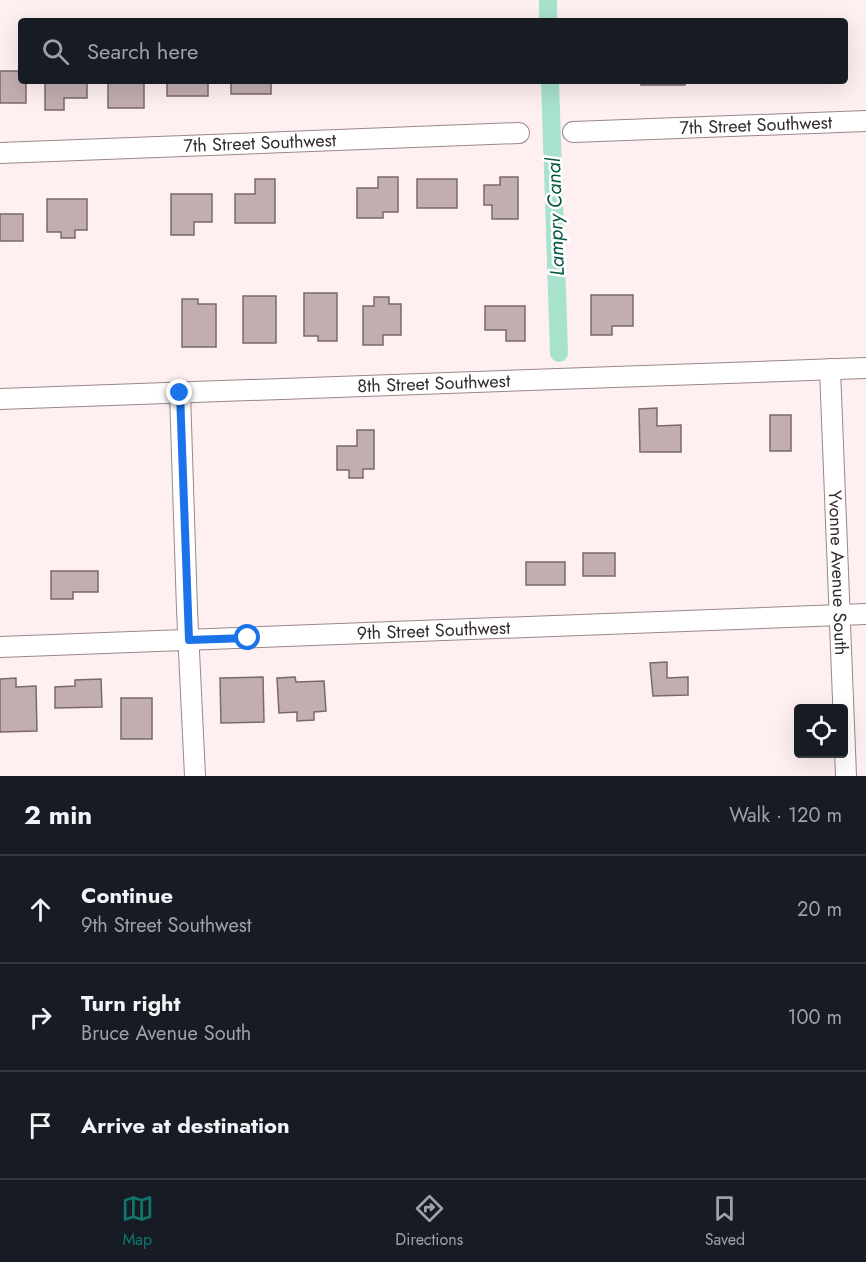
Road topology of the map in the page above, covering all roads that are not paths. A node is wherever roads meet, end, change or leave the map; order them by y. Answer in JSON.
{"nodes":[{"id":1,"x":866,"y":121,"type":"edge"},
{"id":2,"x":573,"y":132,"type":"dead end"},
{"id":3,"x":519,"y":134,"type":"dead end"},
{"id":4,"x":0,"y":153,"type":"edge"},
{"id":5,"x":866,"y":368,"type":"edge"},
{"id":6,"x":830,"y":369,"type":"junction"},
{"id":7,"x":180,"y":393,"type":"junction"},
{"id":8,"x":0,"y":399,"type":"edge"},
{"id":9,"x":866,"y":614,"type":"edge"},
{"id":10,"x":840,"y":615,"type":"junction"},
{"id":11,"x":189,"y":640,"type":"junction"},
{"id":12,"x":0,"y":647,"type":"edge"},
{"id":13,"x":195,"y":776,"type":"edge"},
{"id":14,"x":846,"y":776,"type":"edge"}],
"edges":[{"from":1,"to":2,"type":"street","name":"7th Street Southwest"},
{"from":3,"to":4,"type":"street","name":"7th Street Southwest"},
{"from":5,"to":6,"type":"street","name":"8th Street Southwest"},
{"from":6,"to":7,"type":"street","name":"8th Street Southwest"},
{"from":6,"to":10,"type":"street","name":"Yvonne Avenue South"},
{"from":7,"to":8,"type":"street","name":"8th Street Southwest"},
{"from":7,"to":11,"type":"street"},
{"from":9,"to":10,"type":"street","name":"9th Street Southwest"},
{"from":10,"to":11,"type":"street","name":"9th Street Southwest"},
{"from":10,"to":14,"type":"street","name":"Yvonne Avenue South"},
{"from":11,"to":12,"type":"street","name":"9th Street Southwest"},
{"from":11,"to":13,"type":"street"}]}
